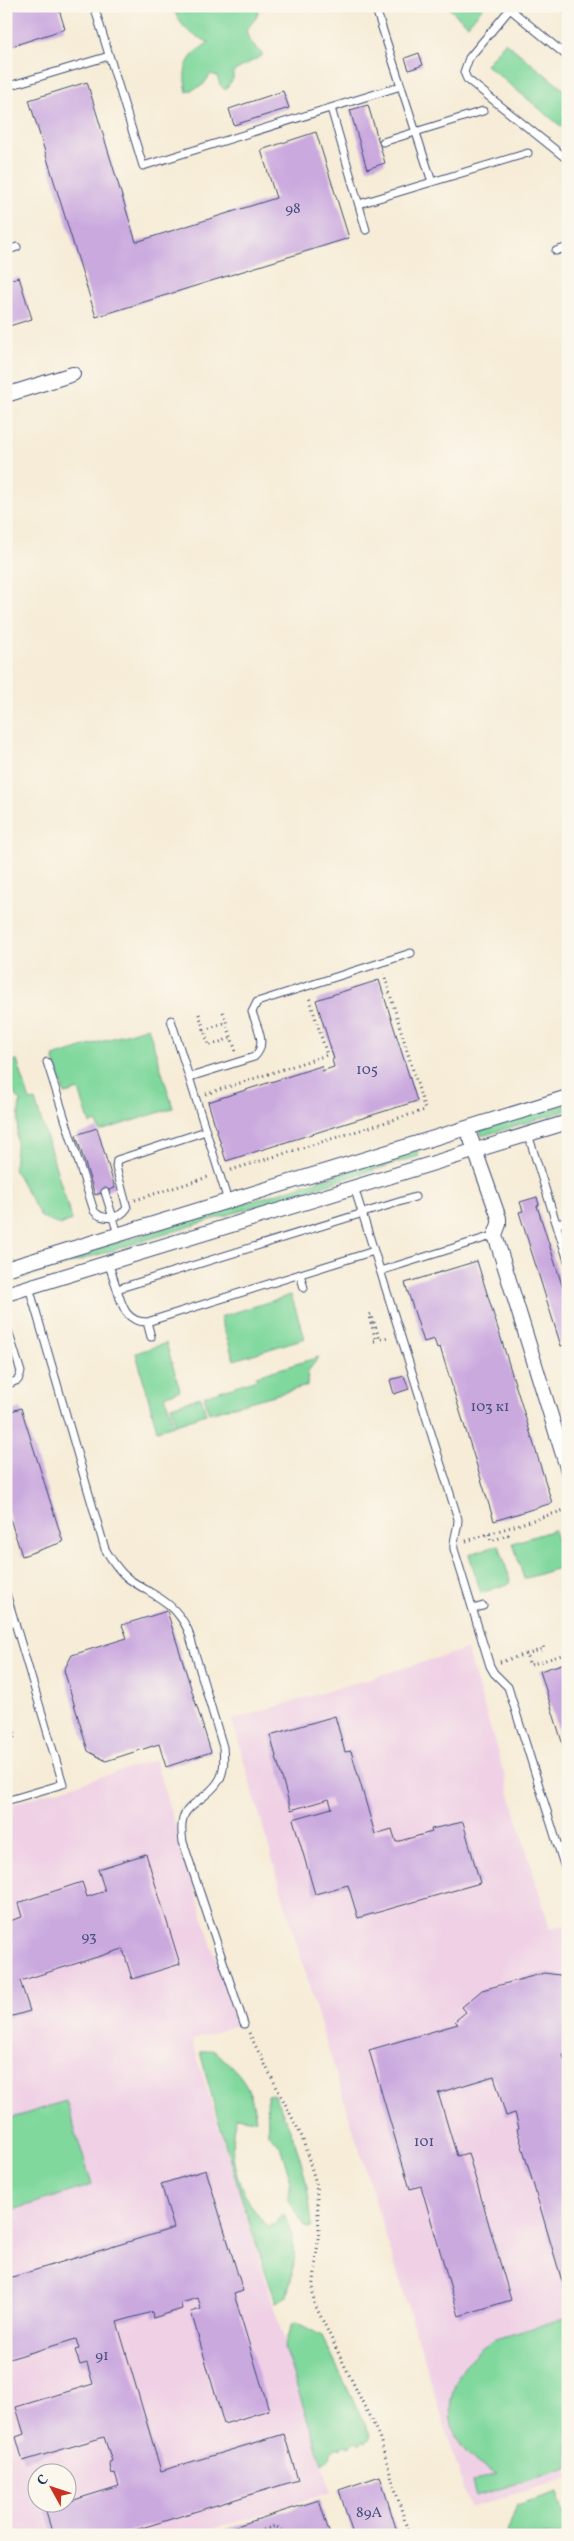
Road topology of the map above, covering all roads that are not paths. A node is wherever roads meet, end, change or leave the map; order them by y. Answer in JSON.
{"nodes":[{"id":1,"x":94,"y":6,"type":"edge"},
{"id":2,"x":375,"y":6,"type":"edge"},
{"id":3,"x":109,"y":56,"type":"junction"},
{"id":4,"x":568,"y":57,"type":"edge"},
{"id":5,"x":12,"y":84,"type":"dead end"},
{"id":6,"x":401,"y":86,"type":"junction"},
{"id":7,"x":331,"y":108,"type":"junction"},
{"id":8,"x":483,"y":111,"type":"dead end"},
{"id":9,"x":416,"y":132,"type":"junction"},
{"id":10,"x":383,"y":142,"type":"dead end"},
{"id":11,"x":528,"y":153,"type":"dead end"},
{"id":12,"x":568,"y":160,"type":"edge"},
{"id":13,"x":432,"y":182,"type":"junction"},
{"id":14,"x":359,"y":204,"type":"junction"},
{"id":15,"x":366,"y":230,"type":"dead end"},
{"id":16,"x":568,"y":247,"type":"edge"},
{"id":17,"x":17,"y":248,"type":"dead end"},
{"id":18,"x":6,"y":251,"type":"edge"},
{"id":19,"x":556,"y":251,"type":"dead end"},
{"id":20,"x":73,"y":374,"type":"dead end"},
{"id":21,"x":6,"y":395,"type":"edge"},
{"id":22,"x":411,"y":954,"type":"dead end"},
{"id":23,"x":172,"y":1020,"type":"dead end"},
{"id":24,"x":47,"y":1062,"type":"dead end"},
{"id":25,"x":190,"y":1078,"type":"junction"},
{"id":26,"x":568,"y":1097,"type":"edge"},
{"id":27,"x":568,"y":1122,"type":"edge"},
{"id":28,"x":467,"y":1128,"type":"junction"},
{"id":29,"x":206,"y":1130,"type":"junction"},
{"id":30,"x":528,"y":1134,"type":"junction"},
{"id":31,"x":474,"y":1151,"type":"junction"},
{"id":32,"x":354,"y":1187,"type":"junction"},
{"id":33,"x":105,"y":1192,"type":"dead end"},
{"id":34,"x":415,"y":1197,"type":"dead end"},
{"id":35,"x":228,"y":1200,"type":"junction"},
{"id":36,"x":362,"y":1213,"type":"junction"},
{"id":37,"x":113,"y":1216,"type":"junction"},
{"id":38,"x":568,"y":1221,"type":"edge"},
{"id":39,"x":556,"y":1224,"type":"junction"},
{"id":40,"x":118,"y":1234,"type":"junction"},
{"id":41,"x":495,"y":1235,"type":"junction"},
{"id":42,"x":374,"y":1250,"type":"junction"},
{"id":43,"x":568,"y":1260,"type":"edge"},
{"id":44,"x":108,"y":1262,"type":"junction"},
{"id":45,"x":6,"y":1268,"type":"edge"},
{"id":46,"x":380,"y":1271,"type":"junction"},
{"id":47,"x":300,"y":1274,"type":"junction"},
{"id":48,"x":29,"y":1287,"type":"junction"},
{"id":49,"x":304,"y":1288,"type":"dead end"},
{"id":50,"x":117,"y":1289,"type":"junction"},
{"id":51,"x":6,"y":1294,"type":"edge"},
{"id":52,"x":147,"y":1322,"type":"junction"},
{"id":53,"x":6,"y":1324,"type":"edge"},
{"id":54,"x":151,"y":1336,"type":"dead end"},
{"id":55,"x":6,"y":1385,"type":"edge"},
{"id":56,"x":568,"y":1471,"type":"edge"},
{"id":57,"x":6,"y":1593,"type":"edge"},
{"id":58,"x":484,"y":1606,"type":"dead end"},
{"id":59,"x":473,"y":1609,"type":"junction"},
{"id":60,"x":6,"y":1801,"type":"edge"},
{"id":61,"x":568,"y":1878,"type":"edge"},
{"id":62,"x":244,"y":2024,"type":"road end"}],
"edges":[{"from":1,"to":3,"type":"lane"},
{"from":2,"to":6,"type":"lane"},
{"from":3,"to":5,"type":"lane"},
{"from":3,"to":7,"type":"lane"},
{"from":4,"to":12,"type":"lane"},
{"from":6,"to":7,"type":"lane"},
{"from":6,"to":9,"type":"lane"},
{"from":7,"to":14,"type":"lane"},
{"from":8,"to":9,"type":"lane"},
{"from":9,"to":10,"type":"lane"},
{"from":9,"to":13,"type":"lane"},
{"from":11,"to":13,"type":"lane"},
{"from":13,"to":14,"type":"lane"},
{"from":14,"to":15,"type":"lane"},
{"from":16,"to":19,"type":"lane"},
{"from":17,"to":18,"type":"lane"},
{"from":20,"to":21,"type":"street"},
{"from":22,"to":25,"type":"lane"},
{"from":23,"to":25,"type":"lane"},
{"from":24,"to":37,"type":"lane"},
{"from":25,"to":29,"type":"lane"},
{"from":26,"to":28,"type":"street"},
{"from":27,"to":30,"type":"street"},
{"from":28,"to":31,"type":"street"},
{"from":28,"to":35,"type":"street"},
{"from":29,"to":35,"type":"lane"},
{"from":29,"to":37,"type":"lane"},
{"from":30,"to":31,"type":"street"},
{"from":30,"to":39,"type":"lane"},
{"from":31,"to":32,"type":"street"},
{"from":31,"to":41,"type":"street"},
{"from":32,"to":36,"type":"lane"},
{"from":32,"to":44,"type":"street"},
{"from":33,"to":37,"type":"lane"},
{"from":34,"to":36,"type":"lane"},
{"from":35,"to":40,"type":"street"},
{"from":36,"to":42,"type":"lane"},
{"from":36,"to":50,"type":"lane"},
{"from":37,"to":40,"type":"lane"},
{"from":38,"to":39,"type":"lane"},
{"from":39,"to":43,"type":"lane"},
{"from":40,"to":45,"type":"street"},
{"from":41,"to":46,"type":"lane"},
{"from":41,"to":56,"type":"street"},
{"from":42,"to":46,"type":"lane"},
{"from":42,"to":47,"type":"lane"},
{"from":44,"to":48,"type":"street"},
{"from":44,"to":50,"type":"lane"},
{"from":46,"to":59,"type":"lane"},
{"from":47,"to":49,"type":"lane"},
{"from":47,"to":52,"type":"lane"},
{"from":48,"to":51,"type":"street"},
{"from":48,"to":62,"type":"lane"},
{"from":50,"to":52,"type":"lane"},
{"from":52,"to":54,"type":"lane"},
{"from":53,"to":55,"type":"lane"},
{"from":57,"to":60,"type":"lane"},
{"from":58,"to":59,"type":"lane"},
{"from":59,"to":61,"type":"lane"}]}
